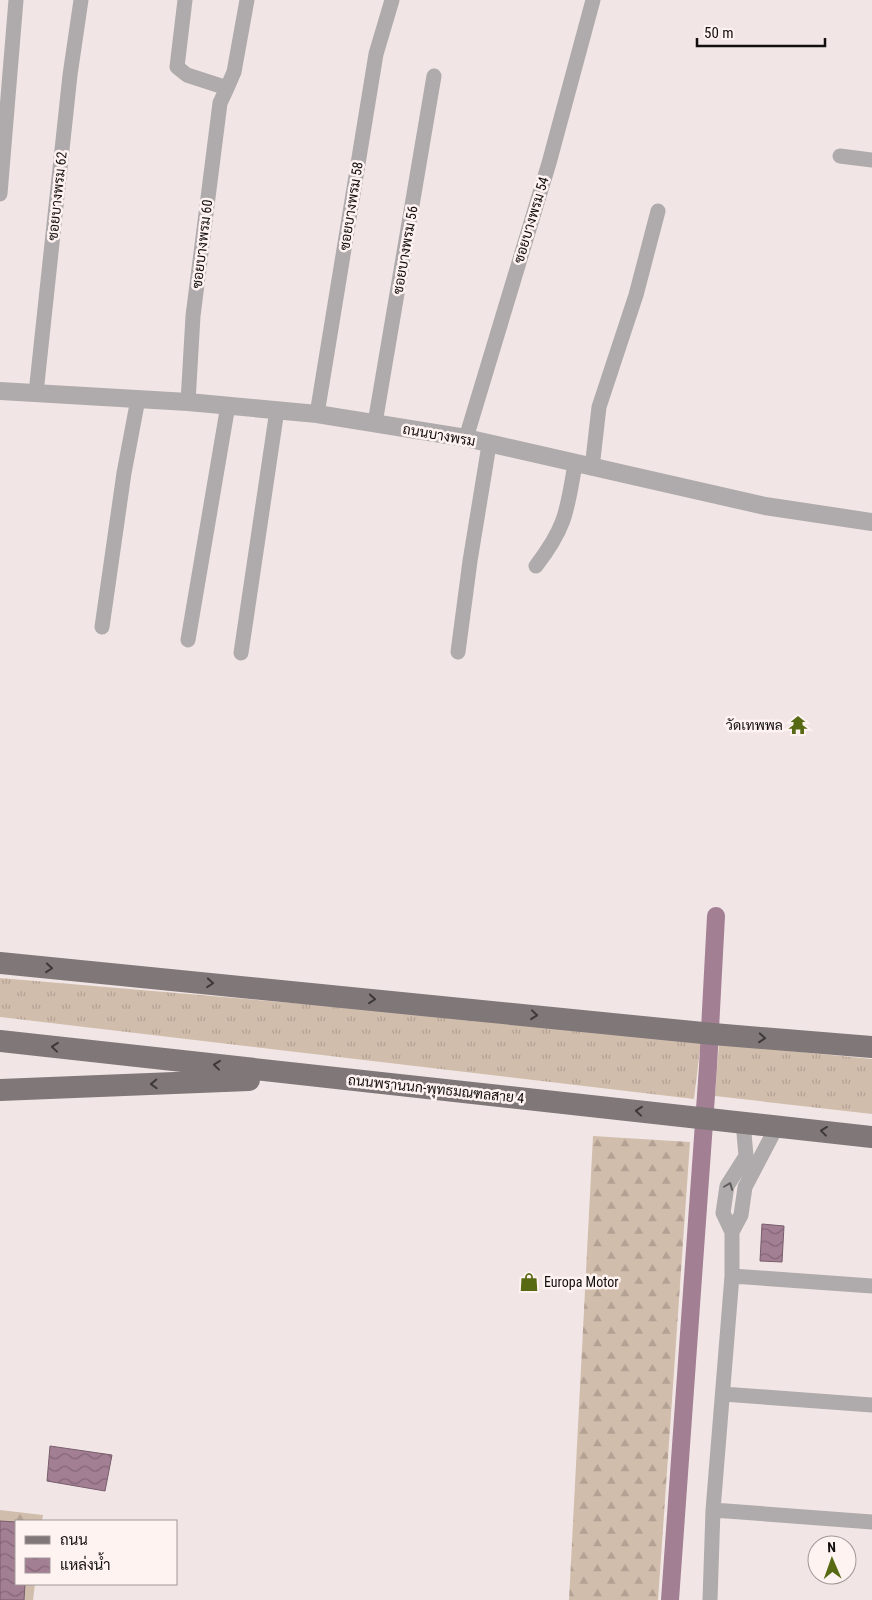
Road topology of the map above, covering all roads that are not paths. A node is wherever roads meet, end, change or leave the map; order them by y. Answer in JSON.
{"nodes":[{"id":1,"x":16,"y":0,"type":"edge"},
{"id":2,"x":81,"y":0,"type":"edge"},
{"id":3,"x":185,"y":0,"type":"edge"},
{"id":4,"x":247,"y":0,"type":"edge"},
{"id":5,"x":392,"y":0,"type":"edge"},
{"id":6,"x":593,"y":0,"type":"edge"},
{"id":7,"x":434,"y":76,"type":"dead end"},
{"id":8,"x":227,"y":88,"type":"junction"},
{"id":9,"x":840,"y":156,"type":"dead end"},
{"id":10,"x":872,"y":160,"type":"edge"},
{"id":11,"x":0,"y":194,"type":"edge"},
{"id":12,"x":658,"y":210,"type":"dead end"},
{"id":13,"x":0,"y":391,"type":"edge"},
{"id":14,"x":36,"y":393,"type":"junction"},
{"id":15,"x":138,"y":399,"type":"junction"},
{"id":16,"x":188,"y":402,"type":"junction"},
{"id":17,"x":228,"y":405,"type":"junction"},
{"id":18,"x":276,"y":410,"type":"junction"},
{"id":19,"x":317,"y":414,"type":"junction"},
{"id":20,"x":375,"y":423,"type":"junction"},
{"id":21,"x":466,"y":438,"type":"junction"},
{"id":22,"x":489,"y":445,"type":"junction"},
{"id":23,"x":583,"y":466,"type":"junction"},
{"id":24,"x":872,"y":522,"type":"edge"},
{"id":25,"x":536,"y":566,"type":"dead end"},
{"id":26,"x":102,"y":626,"type":"dead end"},
{"id":27,"x":188,"y":640,"type":"dead end"},
{"id":28,"x":458,"y":652,"type":"dead end"},
{"id":29,"x":241,"y":653,"type":"dead end"},
{"id":30,"x":0,"y":963,"type":"edge"},
{"id":31,"x":0,"y":1041,"type":"edge"},
{"id":32,"x":872,"y":1047,"type":"edge"},
{"id":33,"x":325,"y":1077,"type":"junction"},
{"id":34,"x":0,"y":1090,"type":"edge"},
{"id":35,"x":743,"y":1122,"type":"junction"},
{"id":36,"x":777,"y":1126,"type":"junction"},
{"id":37,"x":872,"y":1137,"type":"edge"},
{"id":38,"x":732,"y":1232,"type":"junction"},
{"id":39,"x":732,"y":1276,"type":"junction"},
{"id":40,"x":872,"y":1286,"type":"edge"},
{"id":41,"x":723,"y":1394,"type":"junction"},
{"id":42,"x":872,"y":1405,"type":"edge"},
{"id":43,"x":713,"y":1510,"type":"junction"},
{"id":44,"x":872,"y":1522,"type":"edge"},
{"id":45,"x":710,"y":1600,"type":"edge"}],
"edges":[{"from":1,"to":11,"type":"street"},
{"from":2,"to":14,"type":"street","name":"ซอยบางพรม 62"},
{"from":3,"to":8,"type":"street"},
{"from":4,"to":8,"type":"street","name":"ซอยบางพรม 60"},
{"from":5,"to":19,"type":"street","name":"ซอยบางพรม 58"},
{"from":6,"to":21,"type":"street","name":"ซอยบางพรม 54"},
{"from":7,"to":20,"type":"street","name":"ซอยบางพรม 56"},
{"from":8,"to":16,"type":"street","name":"ซอยบางพรม 60"},
{"from":9,"to":10,"type":"street"},
{"from":12,"to":23,"type":"street"},
{"from":13,"to":14,"type":"street","name":"ถนนบางพรม"},
{"from":14,"to":15,"type":"street","name":"ถนนบางพรม"},
{"from":15,"to":16,"type":"street","name":"ถนนบางพรม"},
{"from":15,"to":26,"type":"street"},
{"from":16,"to":17,"type":"street","name":"ถนนบางพรม"},
{"from":17,"to":18,"type":"street","name":"ถนนบางพรม"},
{"from":17,"to":27,"type":"street"},
{"from":18,"to":19,"type":"street","name":"ถนนบางพรม"},
{"from":18,"to":29,"type":"street"},
{"from":19,"to":20,"type":"street","name":"ถนนบางพรม"},
{"from":20,"to":21,"type":"street","name":"ถนนบางพรม"},
{"from":21,"to":22,"type":"street","name":"ถนนบางพรม"},
{"from":22,"to":23,"type":"street","name":"ถนนบางพรม"},
{"from":22,"to":28,"type":"street"},
{"from":23,"to":24,"type":"street","name":"ถนนบางพรม"},
{"from":23,"to":25,"type":"street"},
{"from":30,"to":32,"type":"main road","one_way":true},
{"from":33,"to":31,"type":"main road","name":"ถนนพรานนก-พุทธมณฑลสาย 4","one_way":true},
{"from":33,"to":34,"type":"main road","one_way":true},
{"from":35,"to":33,"type":"main road","name":"ถนนพรานนก-พุทธมณฑลสาย 4","one_way":true},
{"from":35,"to":36,"type":"main road","name":"ถนนพรานนก-พุทธมณฑลสาย 4"},
{"from":38,"to":35,"type":"street","one_way":true},
{"from":37,"to":36,"type":"main road","name":"ถนนพรานนก-พุทธมณฑลสาย 4","one_way":true},
{"from":36,"to":38,"type":"street"},
{"from":38,"to":39,"type":"street"},
{"from":39,"to":40,"type":"street"},
{"from":39,"to":41,"type":"street"},
{"from":41,"to":42,"type":"street"},
{"from":41,"to":43,"type":"street"},
{"from":43,"to":44,"type":"street"},
{"from":43,"to":45,"type":"street"}]}
